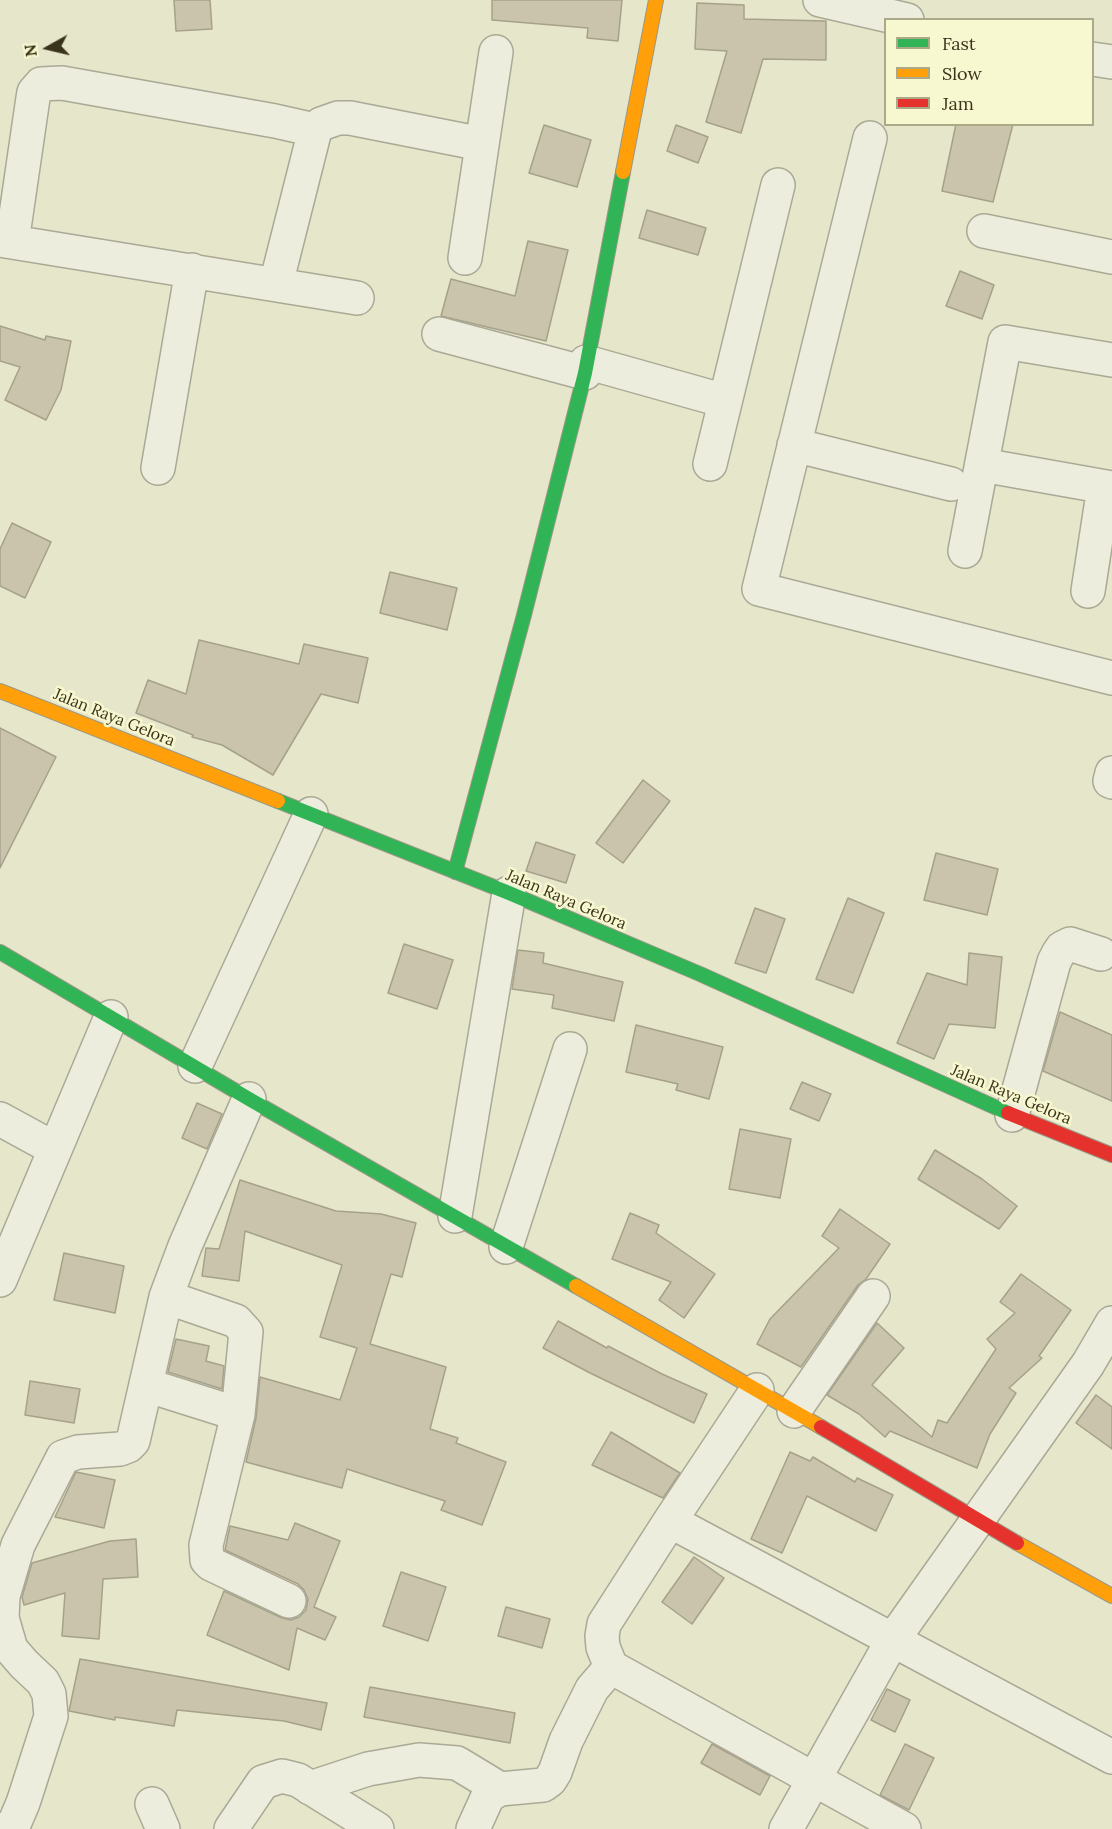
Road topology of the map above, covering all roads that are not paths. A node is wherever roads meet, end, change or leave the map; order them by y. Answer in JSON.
{"nodes":[{"id":1,"x":656,"y":0,"type":"edge"},
{"id":2,"x":820,"y":0,"type":"edge"},
{"id":3,"x":892,"y":11,"type":"edge"},
{"id":4,"x":496,"y":52,"type":"dead end"},
{"id":5,"x":1094,"y":59,"type":"edge"},
{"id":6,"x":1112,"y":62,"type":"edge"},
{"id":7,"x":315,"y":130,"type":"junction"},
{"id":8,"x":870,"y":138,"type":"dead end"},
{"id":9,"x":482,"y":144,"type":"junction"},
{"id":10,"x":778,"y":185,"type":"dead end"},
{"id":11,"x":984,"y":231,"type":"dead end"},
{"id":12,"x":6,"y":241,"type":"edge"},
{"id":13,"x":1112,"y":257,"type":"edge"},
{"id":14,"x":465,"y":258,"type":"dead end"},
{"id":15,"x":192,"y":270,"type":"junction"},
{"id":16,"x":276,"y":284,"type":"junction"},
{"id":17,"x":357,"y":298,"type":"dead end"},
{"id":18,"x":439,"y":334,"type":"dead end"},
{"id":19,"x":1112,"y":360,"type":"edge"},
{"id":20,"x":585,"y":367,"type":"junction"},
{"id":21,"x":725,"y":401,"type":"junction"},
{"id":22,"x":794,"y":445,"type":"junction"},
{"id":23,"x":710,"y":464,"type":"dead end"},
{"id":24,"x":982,"y":465,"type":"junction"},
{"id":25,"x":158,"y":468,"type":"dead end"},
{"id":26,"x":951,"y":484,"type":"dead end"},
{"id":27,"x":1108,"y":487,"type":"edge"},
{"id":28,"x":965,"y":551,"type":"dead end"},
{"id":29,"x":1088,"y":591,"type":"dead end"},
{"id":30,"x":1112,"y":678,"type":"edge"},
{"id":31,"x":0,"y":691,"type":"edge"},
{"id":32,"x":1112,"y":773,"type":"edge"},
{"id":33,"x":1112,"y":782,"type":"edge"},
{"id":34,"x":311,"y":814,"type":"junction"},
{"id":35,"x":455,"y":872,"type":"junction"},
{"id":36,"x":509,"y":894,"type":"junction"},
{"id":37,"x":0,"y":952,"type":"edge"},
{"id":38,"x":1101,"y":954,"type":"dead end"},
{"id":39,"x":111,"y":1017,"type":"junction"},
{"id":40,"x":570,"y":1049,"type":"dead end"},
{"id":41,"x":195,"y":1066,"type":"junction"},
{"id":42,"x":249,"y":1099,"type":"junction"},
{"id":43,"x":1012,"y":1115,"type":"junction"},
{"id":44,"x":0,"y":1119,"type":"edge"},
{"id":45,"x":55,"y":1149,"type":"junction"},
{"id":46,"x":1112,"y":1155,"type":"edge"},
{"id":47,"x":455,"y":1216,"type":"junction"},
{"id":48,"x":507,"y":1247,"type":"junction"},
{"id":49,"x":0,"y":1278,"type":"edge"},
{"id":50,"x":873,"y":1296,"type":"dead end"},
{"id":51,"x":166,"y":1297,"type":"junction"},
{"id":52,"x":1112,"y":1323,"type":"edge"},
{"id":53,"x":146,"y":1385,"type":"junction"},
{"id":54,"x":757,"y":1390,"type":"junction"},
{"id":55,"x":794,"y":1411,"type":"junction"},
{"id":56,"x":238,"y":1414,"type":"junction"},
{"id":57,"x":669,"y":1521,"type":"junction"},
{"id":58,"x":978,"y":1521,"type":"junction"},
{"id":59,"x":1112,"y":1596,"type":"edge"},
{"id":60,"x":289,"y":1600,"type":"dead end"},
{"id":61,"x":892,"y":1641,"type":"junction"},
{"id":62,"x":611,"y":1667,"type":"junction"},
{"id":63,"x":1112,"y":1757,"type":"edge"},
{"id":64,"x":816,"y":1779,"type":"junction"},
{"id":65,"x":310,"y":1788,"type":"junction"},
{"id":66,"x":500,"y":1790,"type":"junction"},
{"id":67,"x":12,"y":1827,"type":"edge"},
{"id":68,"x":231,"y":1829,"type":"edge"},
{"id":69,"x":377,"y":1829,"type":"edge"},
{"id":70,"x":473,"y":1829,"type":"edge"},
{"id":71,"x":786,"y":1829,"type":"edge"},
{"id":72,"x":904,"y":1829,"type":"edge"}],
"edges":[{"from":1,"to":20,"type":"street"},
{"from":2,"to":3,"type":"street"},
{"from":4,"to":9,"type":"street"},
{"from":5,"to":6,"type":"street"},
{"from":7,"to":9,"type":"street"},
{"from":7,"to":12,"type":"street"},
{"from":7,"to":16,"type":"street"},
{"from":8,"to":22,"type":"street"},
{"from":9,"to":14,"type":"street"},
{"from":10,"to":21,"type":"street"},
{"from":11,"to":13,"type":"street"},
{"from":12,"to":15,"type":"street"},
{"from":15,"to":16,"type":"street"},
{"from":15,"to":25,"type":"street"},
{"from":16,"to":17,"type":"street"},
{"from":18,"to":20,"type":"street"},
{"from":19,"to":24,"type":"street"},
{"from":20,"to":21,"type":"street"},
{"from":20,"to":35,"type":"street"},
{"from":21,"to":23,"type":"street"},
{"from":22,"to":26,"type":"street"},
{"from":22,"to":30,"type":"street"},
{"from":24,"to":27,"type":"street"},
{"from":24,"to":28,"type":"street"},
{"from":27,"to":29,"type":"street"},
{"from":31,"to":34,"type":"street","name":"Jalan Raya Gelora"},
{"from":32,"to":33,"type":"street"},
{"from":34,"to":35,"type":"street","name":"Jalan Raya Gelora"},
{"from":34,"to":41,"type":"street"},
{"from":35,"to":36,"type":"street","name":"Jalan Raya Gelora"},
{"from":36,"to":43,"type":"street","name":"Jalan Raya Gelora"},
{"from":36,"to":47,"type":"street"},
{"from":37,"to":39,"type":"street"},
{"from":38,"to":43,"type":"street"},
{"from":39,"to":41,"type":"street"},
{"from":39,"to":45,"type":"street"},
{"from":40,"to":48,"type":"street"},
{"from":41,"to":42,"type":"street"},
{"from":42,"to":47,"type":"street"},
{"from":42,"to":51,"type":"street"},
{"from":43,"to":46,"type":"street","name":"Jalan Raya Gelora"},
{"from":44,"to":45,"type":"street"},
{"from":45,"to":49,"type":"street"},
{"from":47,"to":48,"type":"street"},
{"from":48,"to":54,"type":"street"},
{"from":50,"to":55,"type":"street"},
{"from":51,"to":53,"type":"street"},
{"from":51,"to":56,"type":"street"},
{"from":52,"to":58,"type":"street"},
{"from":53,"to":56,"type":"street"},
{"from":53,"to":67,"type":"street"},
{"from":54,"to":55,"type":"street"},
{"from":54,"to":57,"type":"street"},
{"from":55,"to":58,"type":"street"},
{"from":56,"to":60,"type":"street"},
{"from":57,"to":61,"type":"street"},
{"from":57,"to":62,"type":"street"},
{"from":58,"to":59,"type":"street"},
{"from":58,"to":61,"type":"street"},
{"from":61,"to":63,"type":"street"},
{"from":61,"to":64,"type":"street"},
{"from":62,"to":64,"type":"street"},
{"from":62,"to":66,"type":"street"},
{"from":64,"to":71,"type":"street"},
{"from":64,"to":72,"type":"street"},
{"from":65,"to":66,"type":"street"},
{"from":65,"to":68,"type":"street"},
{"from":65,"to":69,"type":"street"},
{"from":66,"to":70,"type":"street"}]}
